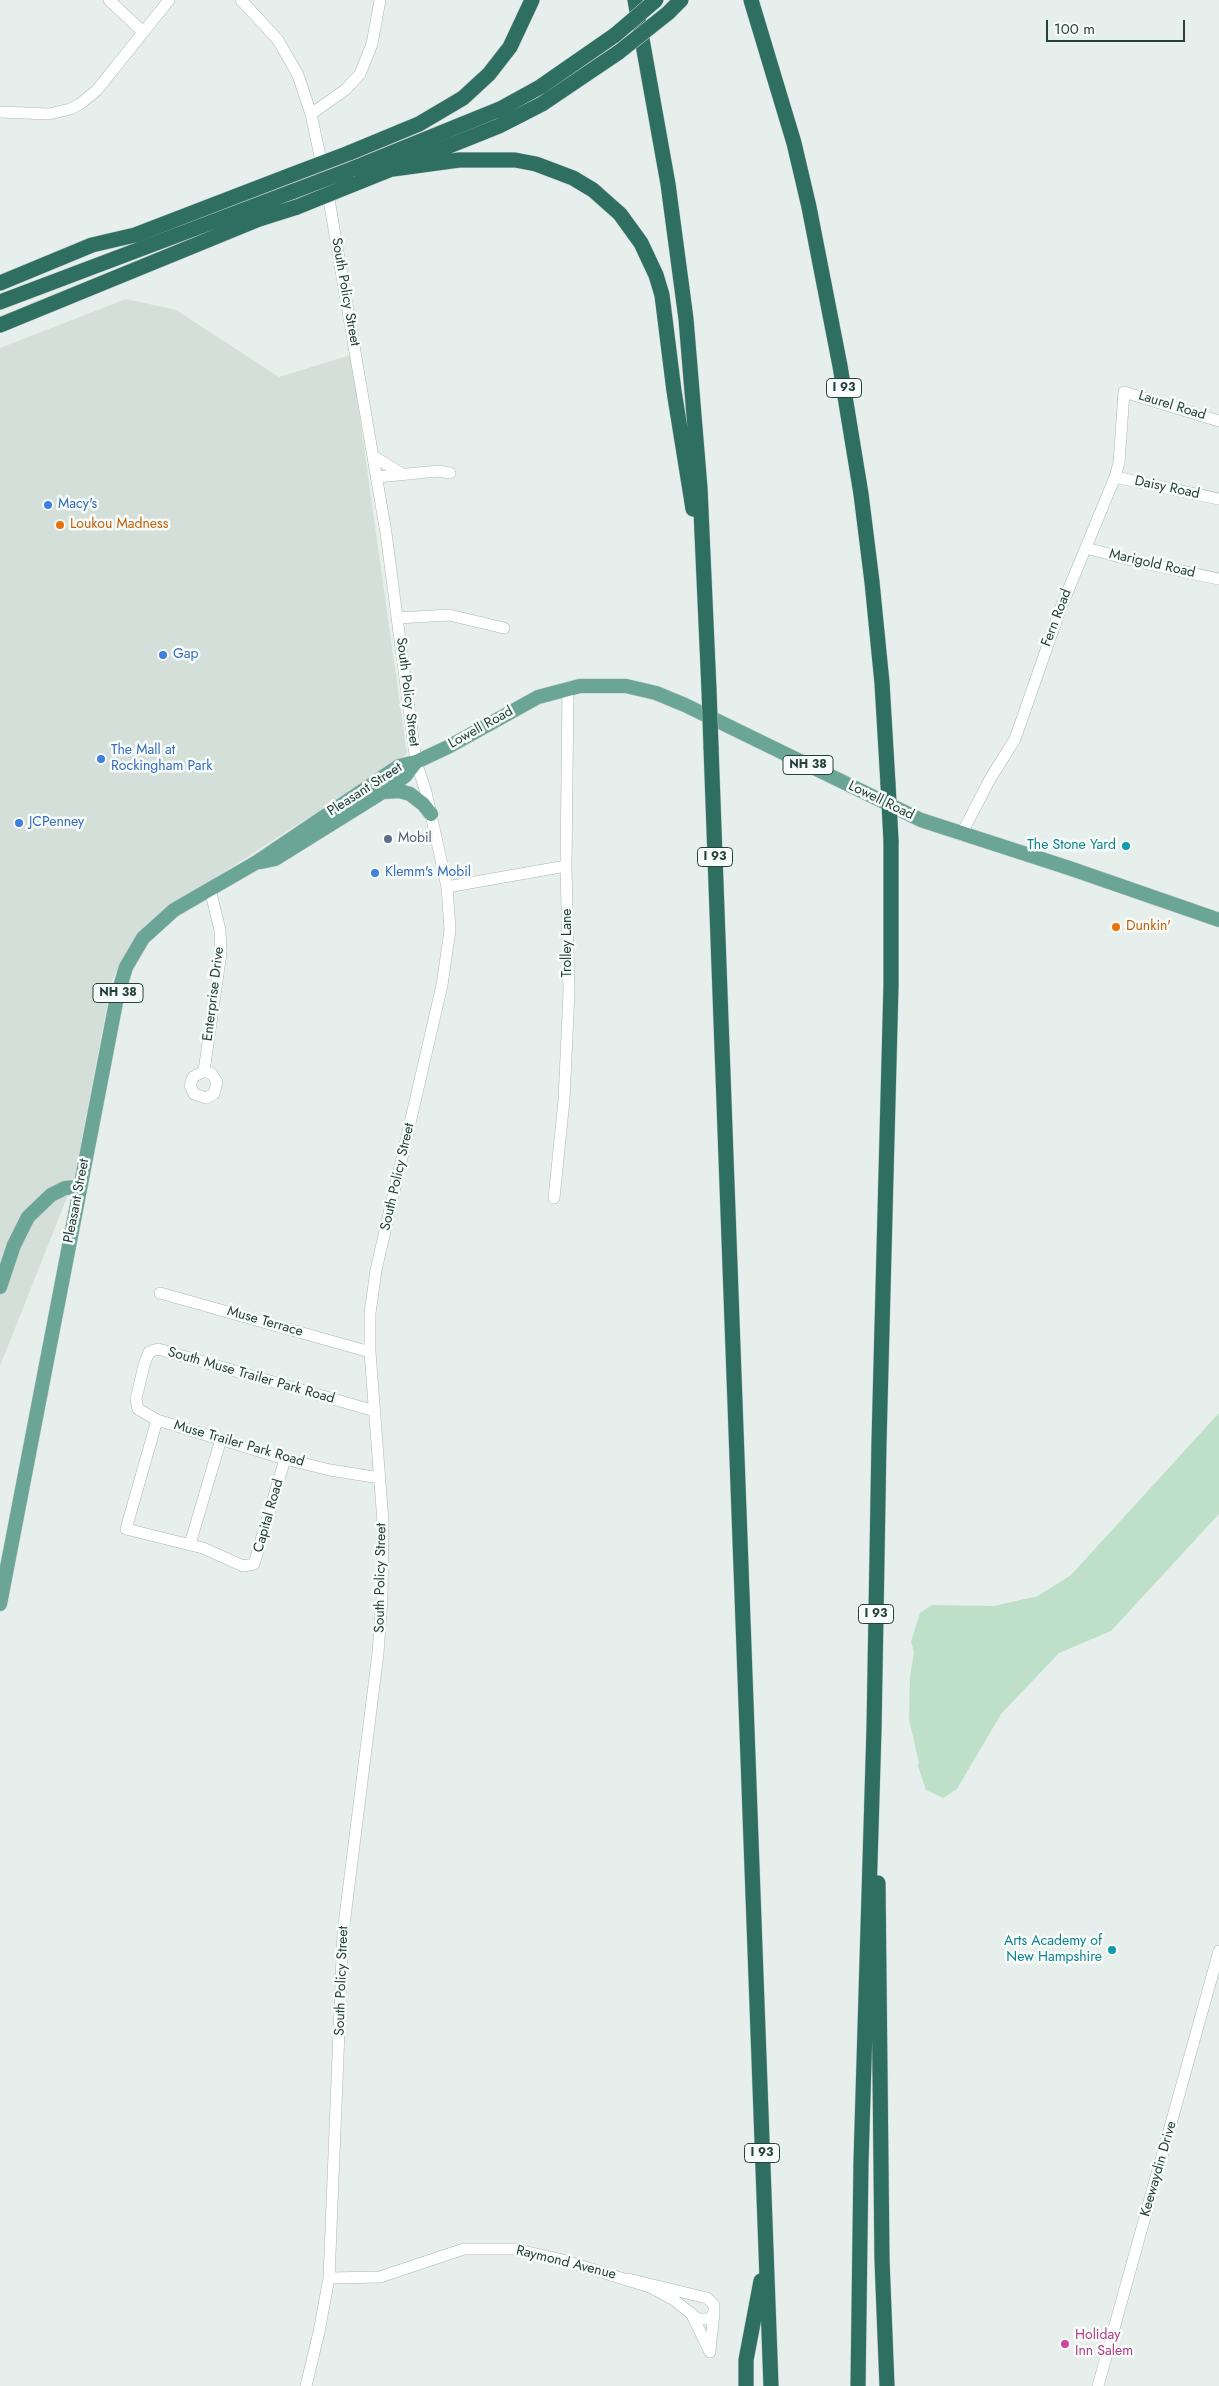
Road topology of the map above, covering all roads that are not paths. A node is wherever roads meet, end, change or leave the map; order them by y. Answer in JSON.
{"nodes":[{"id":1,"x":109,"y":0,"type":"edge"},
{"id":2,"x":169,"y":0,"type":"edge"},
{"id":3,"x":241,"y":0,"type":"edge"},
{"id":4,"x":380,"y":0,"type":"edge"},
{"id":5,"x":532,"y":0,"type":"edge"},
{"id":6,"x":635,"y":0,"type":"edge"},
{"id":7,"x":656,"y":0,"type":"edge"},
{"id":8,"x":681,"y":0,"type":"edge"},
{"id":9,"x":751,"y":0,"type":"edge"},
{"id":10,"x":143,"y":32,"type":"junction"},
{"id":11,"x":0,"y":112,"type":"edge"},
{"id":12,"x":311,"y":114,"type":"junction"},
{"id":13,"x":393,"y":169,"type":"junction"},
{"id":14,"x":135,"y":235,"type":"junction"},
{"id":15,"x":76,"y":272,"type":"junction"},
{"id":16,"x":0,"y":282,"type":"edge"},
{"id":17,"x":0,"y":302,"type":"edge"},
{"id":18,"x":0,"y":325,"type":"edge"},
{"id":19,"x":1124,"y":392,"type":"joint"},
{"id":20,"x":1219,"y":421,"type":"edge"},
{"id":21,"x":373,"y":456,"type":"junction"},
{"id":22,"x":450,"y":473,"type":"dead end"},
{"id":23,"x":402,"y":474,"type":"junction"},
{"id":24,"x":376,"y":477,"type":"junction"},
{"id":25,"x":1115,"y":477,"type":"junction"},
{"id":26,"x":1219,"y":499,"type":"edge"},
{"id":27,"x":1086,"y":548,"type":"junction"},
{"id":28,"x":1219,"y":579,"type":"edge"},
{"id":29,"x":704,"y":581,"type":"junction"},
{"id":30,"x":398,"y":618,"type":"junction"},
{"id":31,"x":504,"y":628,"type":"dead end"},
{"id":32,"x":568,"y":688,"type":"junction"},
{"id":33,"x":416,"y":762,"type":"junction"},
{"id":34,"x":381,"y":793,"type":"junction"},
{"id":35,"x":432,"y":814,"type":"junction"},
{"id":36,"x":960,"y":835,"type":"junction"},
{"id":37,"x":257,"y":862,"type":"junction"},
{"id":38,"x":566,"y":866,"type":"junction"},
{"id":39,"x":447,"y":887,"type":"junction"},
{"id":40,"x":210,"y":888,"type":"junction"},
{"id":41,"x":1219,"y":920,"type":"edge"},
{"id":42,"x":204,"y":1071,"type":"dead end"},
{"id":43,"x":80,"y":1187,"type":"junction"},
{"id":44,"x":554,"y":1198,"type":"dead end"},
{"id":45,"x":0,"y":1287,"type":"edge"},
{"id":46,"x":160,"y":1293,"type":"dead end"},
{"id":47,"x":370,"y":1352,"type":"junction"},
{"id":48,"x":375,"y":1411,"type":"junction"},
{"id":49,"x":158,"y":1420,"type":"junction"},
{"id":50,"x":221,"y":1439,"type":"junction"},
{"id":51,"x":285,"y":1459,"type":"junction"},
{"id":52,"x":380,"y":1478,"type":"junction"},
{"id":53,"x":190,"y":1544,"type":"junction"},
{"id":54,"x":0,"y":1604,"type":"edge"},
{"id":55,"x":874,"y":1729,"type":"junction"},
{"id":56,"x":1219,"y":1951,"type":"edge"},
{"id":57,"x":766,"y":2254,"type":"junction"},
{"id":58,"x":328,"y":2278,"type":"junction"},
{"id":59,"x":628,"y":2279,"type":"junction"},
{"id":60,"x":691,"y":2313,"type":"junction"},
{"id":61,"x":714,"y":2313,"type":"junction"},
{"id":62,"x":306,"y":2386,"type":"edge"},
{"id":63,"x":746,"y":2386,"type":"edge"},
{"id":64,"x":771,"y":2386,"type":"edge"},
{"id":65,"x":858,"y":2386,"type":"edge"},
{"id":66,"x":887,"y":2386,"type":"edge"},
{"id":67,"x":1098,"y":2386,"type":"edge"}],
"edges":[{"from":1,"to":10,"type":"street"},
{"from":2,"to":10,"type":"street"},
{"from":3,"to":12,"type":"street","name":"South Policy Street"},
{"from":4,"to":12,"type":"street"},
{"from":5,"to":14,"type":"highway","bridge":true},
{"from":6,"to":29,"type":"highway","number":"I 93"},
{"from":7,"to":15,"type":"highway","bridge":true},
{"from":8,"to":13,"type":"highway","bridge":true},
{"from":9,"to":55,"type":"highway","number":"I 93","bridge":true},
{"from":10,"to":11,"type":"street"},
{"from":12,"to":21,"type":"street","name":"South Policy Street"},
{"from":13,"to":18,"type":"highway","bridge":true},
{"from":13,"to":29,"type":"highway"},
{"from":14,"to":15,"type":"highway"},
{"from":14,"to":16,"type":"highway"},
{"from":15,"to":17,"type":"highway"},
{"from":19,"to":20,"type":"street","name":"Laurel Road"},
{"from":19,"to":25,"type":"street","name":"Fern Road"},
{"from":21,"to":23,"type":"street"},
{"from":21,"to":24,"type":"street","name":"South Policy Street"},
{"from":22,"to":23,"type":"street"},
{"from":23,"to":24,"type":"street"},
{"from":24,"to":30,"type":"street","name":"South Policy Street"},
{"from":25,"to":26,"type":"street","name":"Daisy Road"},
{"from":25,"to":27,"type":"street","name":"Fern Road"},
{"from":27,"to":28,"type":"street","name":"Marigold Road"},
{"from":27,"to":36,"type":"street","name":"Fern Road"},
{"from":29,"to":57,"type":"highway","number":"I 93","bridge":true},
{"from":30,"to":31,"type":"street"},
{"from":30,"to":33,"type":"street","name":"South Policy Street"},
{"from":32,"to":33,"type":"main road","name":"Lowell Road","number":"NH 38"},
{"from":32,"to":36,"type":"main road","name":"Lowell Road","number":"NH 38"},
{"from":32,"to":38,"type":"street","name":"Trolley Lane"},
{"from":33,"to":34,"type":"main road","name":"Pleasant Street","number":"NH 38"},
{"from":33,"to":35,"type":"street","name":"South Policy Street"},
{"from":33,"to":37,"type":"main road","name":"Pleasant Street","number":"NH 38"},
{"from":34,"to":35,"type":"main road"},
{"from":34,"to":37,"type":"main road","name":"Pleasant Street","number":"NH 38"},
{"from":35,"to":39,"type":"street","name":"South Policy Street"},
{"from":36,"to":41,"type":"main road","name":"Lowell Road","number":"NH 38"},
{"from":37,"to":40,"type":"main road","name":"Pleasant Street","number":"NH 38"},
{"from":38,"to":39,"type":"street"},
{"from":38,"to":44,"type":"street","name":"Trolley Lane"},
{"from":39,"to":47,"type":"street","name":"South Policy Street"},
{"from":40,"to":42,"type":"street","name":"Enterprise Drive"},
{"from":40,"to":43,"type":"main road","name":"Pleasant Street","number":"NH 38"},
{"from":43,"to":45,"type":"main road"},
{"from":43,"to":54,"type":"main road","name":"Pleasant Street"},
{"from":46,"to":47,"type":"street","name":"Muse Terrace"},
{"from":47,"to":48,"type":"street","name":"South Policy Street"},
{"from":48,"to":49,"type":"street","name":"South Muse Trailer Park Road"},
{"from":48,"to":52,"type":"street","name":"South Policy Street"},
{"from":49,"to":50,"type":"street","name":"Muse Trailer Park Road"},
{"from":49,"to":53,"type":"street","name":"Muse Trailer Park Road"},
{"from":50,"to":51,"type":"street","name":"Muse Trailer Park Road"},
{"from":50,"to":53,"type":"street"},
{"from":51,"to":52,"type":"street","name":"Muse Trailer Park Road"},
{"from":51,"to":53,"type":"street","name":"Capital Road"},
{"from":52,"to":58,"type":"street","name":"South Policy Street"},
{"from":55,"to":65,"type":"highway","number":"I 93"},
{"from":55,"to":66,"type":"highway"},
{"from":56,"to":67,"type":"street","name":"Keewaydin Drive"},
{"from":57,"to":63,"type":"highway"},
{"from":57,"to":64,"type":"highway","number":"I 93"},
{"from":58,"to":59,"type":"street","name":"Raymond Avenue"},
{"from":58,"to":62,"type":"street","name":"South Policy Street"},
{"from":59,"to":60,"type":"street","name":"Raymond Avenue"},
{"from":59,"to":61,"type":"street","name":"Raymond Avenue"},
{"from":60,"to":61,"type":"street","name":"Raymond Avenue"},
{"from":60,"to":61,"type":"street"}]}
